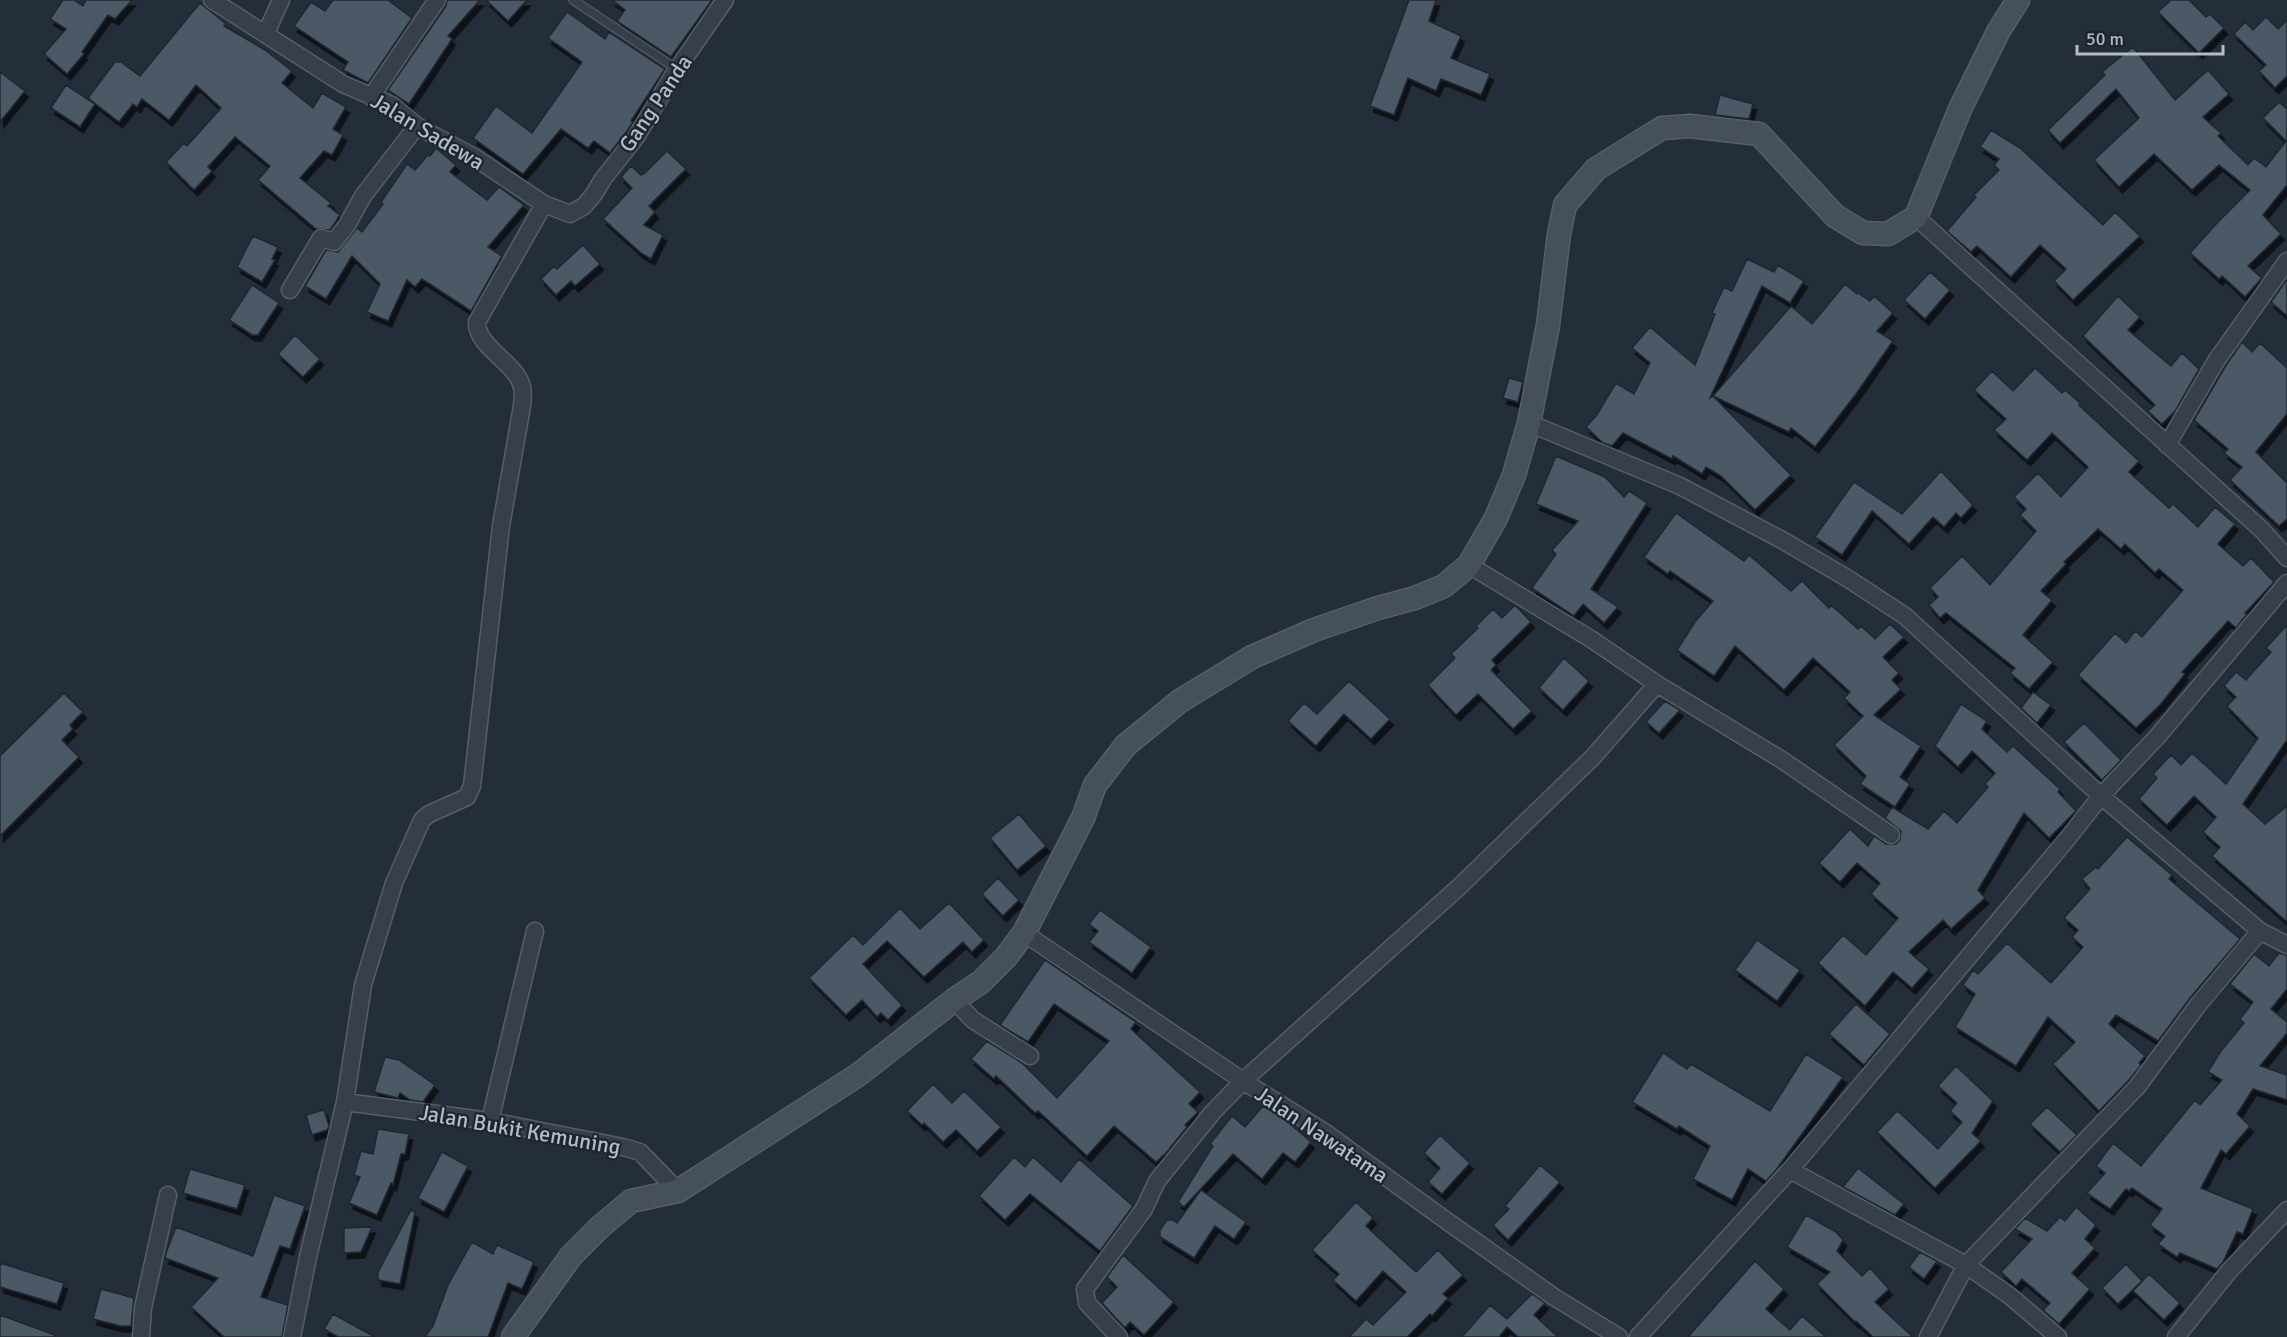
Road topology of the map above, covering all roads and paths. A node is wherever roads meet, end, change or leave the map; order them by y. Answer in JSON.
{"nodes":[{"id":1,"x":212,"y":0,"type":"edge"},
{"id":2,"x":281,"y":0,"type":"edge"},
{"id":3,"x":437,"y":0,"type":"edge"},
{"id":4,"x":573,"y":0,"type":"edge"},
{"id":5,"x":725,"y":0,"type":"edge"},
{"id":6,"x":2018,"y":0,"type":"edge"},
{"id":7,"x":266,"y":33,"type":"junction"},
{"id":8,"x":677,"y":69,"type":"junction"},
{"id":9,"x":371,"y":97,"type":"junction"},
{"id":10,"x":417,"y":126,"type":"junction"},
{"id":11,"x":544,"y":204,"type":"junction"},
{"id":12,"x":584,"y":206,"type":"joint"},
{"id":13,"x":1916,"y":217,"type":"junction"},
{"id":14,"x":2287,"y":261,"type":"edge"},
{"id":15,"x":290,"y":290,"type":"dead end"},
{"id":16,"x":1529,"y":423,"type":"junction"},
{"id":17,"x":2167,"y":445,"type":"junction"},
{"id":18,"x":2287,"y":558,"type":"edge"},
{"id":19,"x":1468,"y":565,"type":"junction"},
{"id":20,"x":2287,"y":583,"type":"edge"},
{"id":21,"x":1658,"y":684,"type":"junction"},
{"id":22,"x":2101,"y":796,"type":"junction"},
{"id":23,"x":1892,"y":835,"type":"dead end"},
{"id":24,"x":2260,"y":930,"type":"junction"},
{"id":25,"x":535,"y":931,"type":"dead end"},
{"id":26,"x":1024,"y":933,"type":"junction"},
{"id":27,"x":2287,"y":945,"type":"edge"},
{"id":28,"x":954,"y":1000,"type":"junction"},
{"id":29,"x":1030,"y":1056,"type":"dead end"},
{"id":30,"x":1243,"y":1081,"type":"junction"},
{"id":31,"x":345,"y":1102,"type":"junction"},
{"id":32,"x":490,"y":1121,"type":"junction"},
{"id":33,"x":1790,"y":1170,"type":"junction"},
{"id":34,"x":678,"y":1191,"type":"junction"},
{"id":35,"x":168,"y":1195,"type":"dead end"},
{"id":36,"x":2287,"y":1210,"type":"edge"},
{"id":37,"x":1966,"y":1265,"type":"junction"},
{"id":38,"x":141,"y":1337,"type":"edge"},
{"id":39,"x":292,"y":1337,"type":"edge"},
{"id":40,"x":513,"y":1337,"type":"edge"},
{"id":41,"x":1119,"y":1337,"type":"edge"},
{"id":42,"x":1619,"y":1337,"type":"edge"},
{"id":43,"x":1638,"y":1337,"type":"edge"},
{"id":44,"x":1928,"y":1337,"type":"edge"},
{"id":45,"x":2058,"y":1337,"type":"edge"},
{"id":46,"x":2176,"y":1337,"type":"edge"}],
"edges":[{"from":1,"to":7,"type":"street","name":"Jalan Sadewa"},
{"from":2,"to":7,"type":"street"},
{"from":3,"to":9,"type":"street"},
{"from":4,"to":8,"type":"lane"},
{"from":5,"to":8,"type":"street","name":"Gang Panda"},
{"from":6,"to":13,"type":"street"},
{"from":7,"to":9,"type":"street","name":"Jalan Sadewa"},
{"from":8,"to":12,"type":"street","name":"Gang Panda"},
{"from":9,"to":10,"type":"street","name":"Jalan Sadewa"},
{"from":10,"to":11,"type":"street","name":"Jalan Sadewa"},
{"from":10,"to":15,"type":"street"},
{"from":11,"to":12,"type":"street","name":"Jalan Sadewa"},
{"from":11,"to":31,"type":"street"},
{"from":13,"to":16,"type":"street"},
{"from":13,"to":17,"type":"street"},
{"from":14,"to":17,"type":"street"},
{"from":16,"to":19,"type":"street"},
{"from":16,"to":22,"type":"street"},
{"from":17,"to":18,"type":"street"},
{"from":19,"to":21,"type":"street"},
{"from":19,"to":26,"type":"street"},
{"from":20,"to":22,"type":"street"},
{"from":21,"to":23,"type":"street"},
{"from":21,"to":30,"type":"street"},
{"from":22,"to":24,"type":"street"},
{"from":22,"to":33,"type":"street"},
{"from":24,"to":27,"type":"street"},
{"from":24,"to":37,"type":"street"},
{"from":25,"to":32,"type":"street"},
{"from":26,"to":28,"type":"street"},
{"from":26,"to":30,"type":"street","name":"Jalan Nawatama"},
{"from":28,"to":29,"type":"street"},
{"from":28,"to":34,"type":"street"},
{"from":30,"to":41,"type":"street"},
{"from":30,"to":42,"type":"street","name":"Jalan Nawatama"},
{"from":31,"to":32,"type":"street","name":"Jalan Bukit Kemuning"},
{"from":31,"to":39,"type":"street"},
{"from":32,"to":34,"type":"street","name":"Jalan Bukit Kemuning"},
{"from":33,"to":37,"type":"street"},
{"from":33,"to":43,"type":"street"},
{"from":34,"to":40,"type":"street"},
{"from":35,"to":38,"type":"street"},
{"from":36,"to":46,"type":"street"},
{"from":37,"to":44,"type":"street"},
{"from":37,"to":45,"type":"street"}]}
